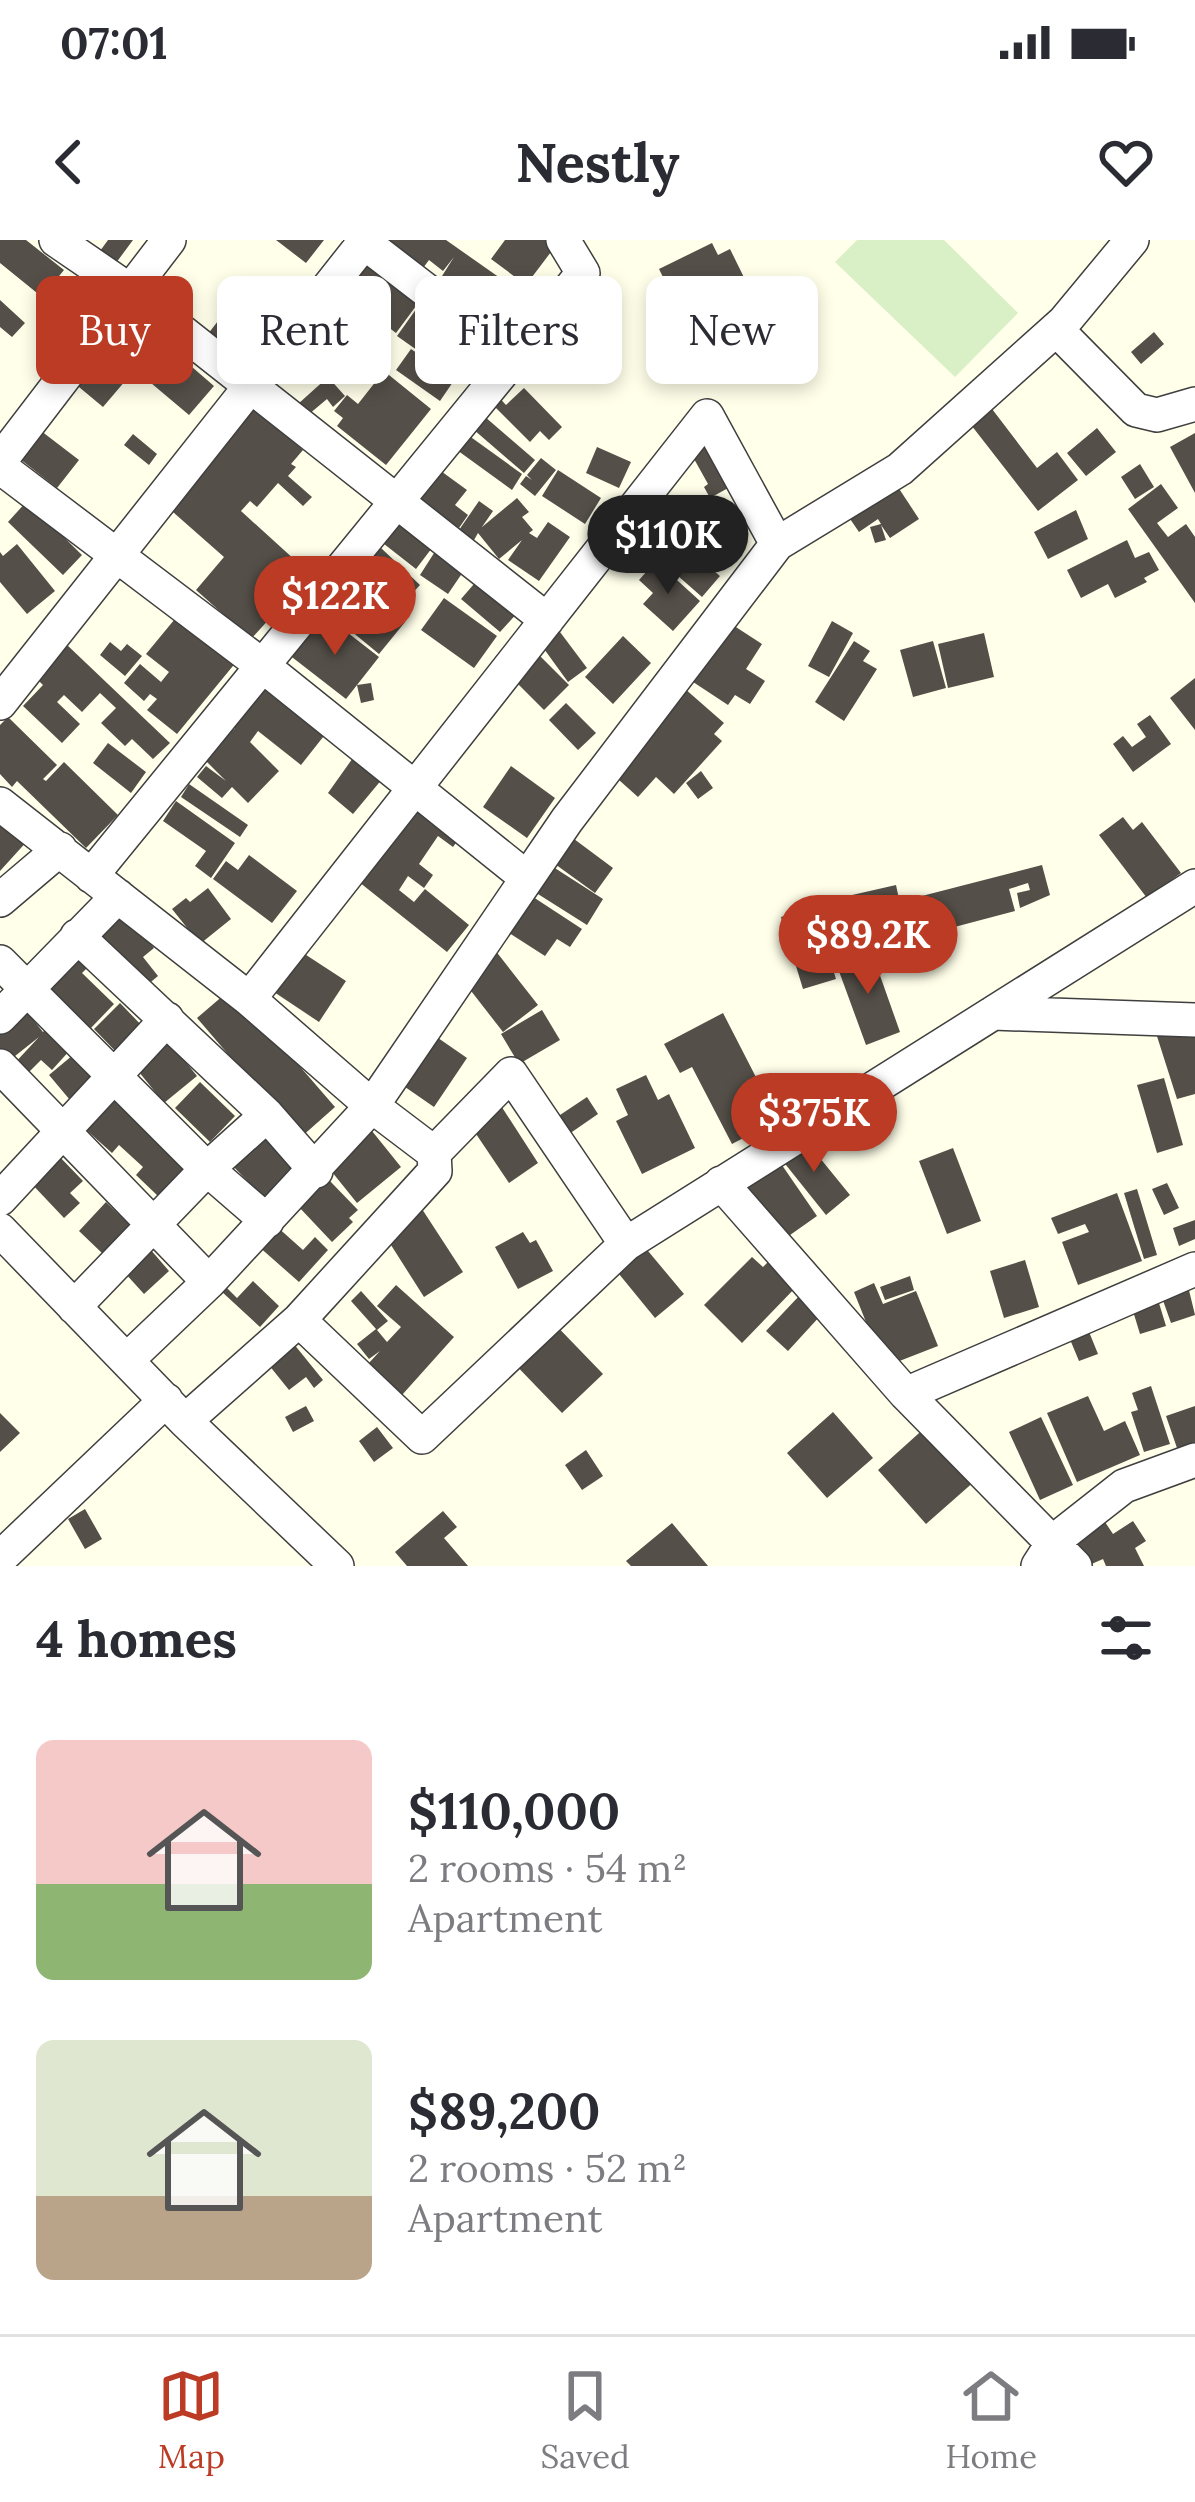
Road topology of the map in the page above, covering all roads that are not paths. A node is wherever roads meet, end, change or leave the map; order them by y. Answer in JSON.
{"nodes":[{"id":1,"x":56,"y":240,"type":"edge"},
{"id":2,"x":169,"y":240,"type":"edge"},
{"id":3,"x":563,"y":240,"type":"edge"},
{"id":4,"x":1132,"y":240,"type":"edge"},
{"id":5,"x":364,"y":241,"type":"edge"},
{"id":6,"x":109,"y":276,"type":"edge"},
{"id":7,"x":140,"y":276,"type":"edge"},
{"id":8,"x":581,"y":276,"type":"edge"},
{"id":9,"x":415,"y":281,"type":"edge"},
{"id":10,"x":1057,"y":329,"type":"junction"},
{"id":11,"x":193,"y":341,"type":"edge"},
{"id":12,"x":59,"y":384,"type":"edge"},
{"id":13,"x":493,"y":384,"type":"edge"},
{"id":14,"x":250,"y":386,"type":"junction"},
{"id":15,"x":1195,"y":404,"type":"edge"},
{"id":16,"x":0,"y":464,"type":"edge"},
{"id":17,"x":397,"y":501,"type":"junction"},
{"id":18,"x":777,"y":544,"type":"junction"},
{"id":19,"x":116,"y":555,"type":"junction"},
{"id":20,"x":547,"y":620,"type":"junction"},
{"id":21,"x":263,"y":666,"type":"junction"},
{"id":22,"x":0,"y":703,"type":"edge"},
{"id":23,"x":416,"y":787,"type":"junction"},
{"id":24,"x":0,"y":804,"type":"edge"},
{"id":25,"x":60,"y":849,"type":"junction"},
{"id":26,"x":527,"y":878,"type":"junction"},
{"id":27,"x":104,"y":886,"type":"junction"},
{"id":28,"x":1195,"y":886,"type":"edge"},
{"id":29,"x":0,"y":900,"type":"edge"},
{"id":30,"x":77,"y":936,"type":"junction"},
{"id":31,"x":0,"y":962,"type":"edge"},
{"id":32,"x":27,"y":989,"type":"junction"},
{"id":33,"x":249,"y":999,"type":"junction"},
{"id":34,"x":992,"y":1013,"type":"junction"},
{"id":35,"x":0,"y":1017,"type":"edge"},
{"id":36,"x":167,"y":1019,"type":"junction"},
{"id":37,"x":1195,"y":1020,"type":"edge"},
{"id":38,"x":0,"y":1066,"type":"edge"},
{"id":39,"x":115,"y":1076,"type":"junction"},
{"id":40,"x":372,"y":1106,"type":"junction"},
{"id":41,"x":267,"y":1115,"type":"junction"},
{"id":42,"x":64,"y":1131,"type":"junction"},
{"id":43,"x":434,"y":1153,"type":"junction"},
{"id":44,"x":207,"y":1169,"type":"junction"},
{"id":45,"x":316,"y":1171,"type":"junction"},
{"id":46,"x":721,"y":1183,"type":"junction"},
{"id":47,"x":0,"y":1199,"type":"edge"},
{"id":48,"x":267,"y":1221,"type":"junction"},
{"id":49,"x":154,"y":1224,"type":"junction"},
{"id":50,"x":0,"y":1230,"type":"edge"},
{"id":51,"x":626,"y":1244,"type":"junction"},
{"id":52,"x":1195,"y":1269,"type":"edge"},
{"id":53,"x":209,"y":1282,"type":"junction"},
{"id":54,"x":74,"y":1306,"type":"junction"},
{"id":55,"x":299,"y":1320,"type":"junction"},
{"id":56,"x":127,"y":1360,"type":"junction"},
{"id":57,"x":906,"y":1394,"type":"junction"},
{"id":58,"x":176,"y":1410,"type":"junction"},
{"id":59,"x":1195,"y":1460,"type":"edge"},
{"id":60,"x":12,"y":1557,"type":"edge"},
{"id":61,"x":1056,"y":1558,"type":"edge"},
{"id":62,"x":337,"y":1566,"type":"edge"}],
"edges":[{"from":1,"to":6,"type":"street"},
{"from":2,"to":7,"type":"street"},
{"from":3,"to":8,"type":"street"},
{"from":4,"to":10,"type":"street"},
{"from":5,"to":9,"type":"street"},
{"from":5,"to":14,"type":"street"},
{"from":10,"to":15,"type":"street"},
{"from":10,"to":18,"type":"street"},
{"from":11,"to":14,"type":"street"},
{"from":12,"to":16,"type":"street"},
{"from":13,"to":17,"type":"street"},
{"from":14,"to":17,"type":"street"},
{"from":14,"to":19,"type":"street"},
{"from":16,"to":19,"type":"street"},
{"from":17,"to":20,"type":"street"},
{"from":17,"to":21,"type":"street"},
{"from":18,"to":20,"type":"street"},
{"from":18,"to":26,"type":"street"},
{"from":19,"to":21,"type":"street"},
{"from":19,"to":22,"type":"street"},
{"from":20,"to":23,"type":"street"},
{"from":21,"to":23,"type":"street"},
{"from":21,"to":27,"type":"street"},
{"from":23,"to":26,"type":"street"},
{"from":23,"to":33,"type":"street"},
{"from":24,"to":25,"type":"street"},
{"from":25,"to":27,"type":"street"},
{"from":25,"to":29,"type":"street"},
{"from":26,"to":40,"type":"street"},
{"from":27,"to":30,"type":"street"},
{"from":27,"to":33,"type":"street"},
{"from":28,"to":34,"type":"street"},
{"from":30,"to":32,"type":"street"},
{"from":30,"to":36,"type":"street"},
{"from":31,"to":32,"type":"street"},
{"from":32,"to":35,"type":"street"},
{"from":32,"to":39,"type":"street"},
{"from":33,"to":40,"type":"street"},
{"from":34,"to":37,"type":"street"},
{"from":34,"to":46,"type":"street"},
{"from":36,"to":39,"type":"street"},
{"from":36,"to":41,"type":"street"},
{"from":38,"to":42,"type":"street"},
{"from":39,"to":42,"type":"street"},
{"from":39,"to":44,"type":"street"},
{"from":40,"to":43,"type":"street"},
{"from":40,"to":45,"type":"street"},
{"from":41,"to":44,"type":"street"},
{"from":41,"to":45,"type":"street"},
{"from":42,"to":47,"type":"street"},
{"from":42,"to":49,"type":"street"},
{"from":43,"to":51,"type":"street"},
{"from":43,"to":55,"type":"street"},
{"from":44,"to":48,"type":"street"},
{"from":44,"to":49,"type":"street"},
{"from":45,"to":48,"type":"street"},
{"from":46,"to":51,"type":"street"},
{"from":46,"to":57,"type":"street"},
{"from":48,"to":53,"type":"street"},
{"from":49,"to":53,"type":"street"},
{"from":49,"to":54,"type":"street"},
{"from":50,"to":54,"type":"street"},
{"from":51,"to":55,"type":"street"},
{"from":52,"to":57,"type":"street"},
{"from":53,"to":56,"type":"street"},
{"from":54,"to":56,"type":"street"},
{"from":55,"to":58,"type":"street"},
{"from":56,"to":58,"type":"street"},
{"from":57,"to":61,"type":"street"},
{"from":58,"to":60,"type":"street"},
{"from":58,"to":62,"type":"street"},
{"from":59,"to":61,"type":"street"}]}
